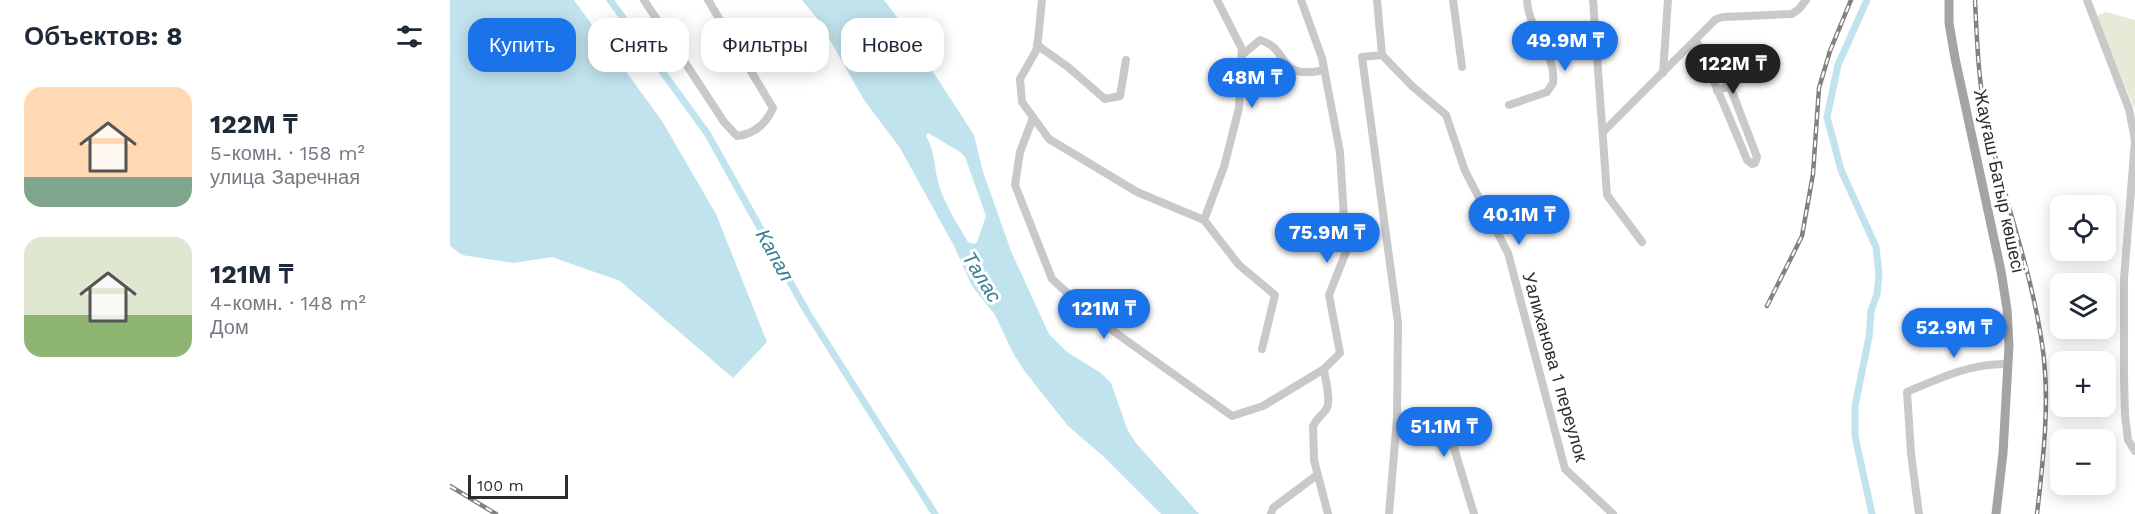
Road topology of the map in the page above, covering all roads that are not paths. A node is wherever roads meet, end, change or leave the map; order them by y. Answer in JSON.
{"nodes":[{"id":1,"x":644,"y":0,"type":"edge"},
{"id":2,"x":708,"y":0,"type":"edge"},
{"id":3,"x":1042,"y":0,"type":"edge"},
{"id":4,"x":1217,"y":0,"type":"edge"},
{"id":5,"x":1301,"y":0,"type":"edge"},
{"id":6,"x":1377,"y":0,"type":"edge"},
{"id":7,"x":1454,"y":0,"type":"edge"},
{"id":8,"x":1527,"y":0,"type":"edge"},
{"id":9,"x":1593,"y":0,"type":"edge"},
{"id":10,"x":1668,"y":0,"type":"edge"},
{"id":11,"x":1806,"y":0,"type":"edge"},
{"id":12,"x":1949,"y":0,"type":"edge"},
{"id":13,"x":2087,"y":0,"type":"edge"},
{"id":14,"x":1696,"y":40,"type":"junction"},
{"id":15,"x":1037,"y":45,"type":"junction"},
{"id":16,"x":1382,"y":55,"type":"junction"},
{"id":17,"x":1242,"y":56,"type":"junction"},
{"id":18,"x":1126,"y":60,"type":"dead end"},
{"id":19,"x":1462,"y":67,"type":"dead end"},
{"id":20,"x":1324,"y":70,"type":"junction"},
{"id":21,"x":1663,"y":73,"type":"junction"},
{"id":22,"x":1717,"y":91,"type":"junction"},
{"id":23,"x":1509,"y":105,"type":"dead end"},
{"id":24,"x":1742,"y":116,"type":"junction"},
{"id":25,"x":1033,"y":118,"type":"junction"},
{"id":26,"x":1731,"y":120,"type":"junction"},
{"id":27,"x":1603,"y":132,"type":"junction"},
{"id":28,"x":1204,"y":220,"type":"junction"},
{"id":29,"x":1642,"y":242,"type":"dead end"},
{"id":30,"x":1262,"y":349,"type":"dead end"},
{"id":31,"x":2008,"y":364,"type":"junction"},
{"id":32,"x":1324,"y":369,"type":"junction"},
{"id":33,"x":1397,"y":424,"type":"junction"},
{"id":34,"x":2135,"y":451,"type":"edge"},
{"id":35,"x":1317,"y":475,"type":"junction"},
{"id":36,"x":1271,"y":514,"type":"edge"},
{"id":37,"x":1328,"y":514,"type":"edge"},
{"id":38,"x":1389,"y":514,"type":"edge"},
{"id":39,"x":1474,"y":514,"type":"edge"},
{"id":40,"x":1613,"y":514,"type":"edge"},
{"id":41,"x":1919,"y":514,"type":"edge"},
{"id":42,"x":1996,"y":514,"type":"edge"}],
"edges":[{"from":1,"to":2,"type":"street"},
{"from":3,"to":15,"type":"street"},
{"from":4,"to":17,"type":"street"},
{"from":5,"to":20,"type":"street"},
{"from":6,"to":16,"type":"street"},
{"from":7,"to":19,"type":"street"},
{"from":8,"to":23,"type":"street"},
{"from":9,"to":27,"type":"street"},
{"from":10,"to":21,"type":"street"},
{"from":11,"to":14,"type":"street"},
{"from":12,"to":31,"type":"main road","name":"Жауғаш Батыр көшесі"},
{"from":13,"to":34,"type":"street"},
{"from":14,"to":21,"type":"street"},
{"from":14,"to":22,"type":"street"},
{"from":15,"to":18,"type":"street"},
{"from":15,"to":25,"type":"street"},
{"from":16,"to":33,"type":"street"},
{"from":16,"to":40,"type":"street","name":"Уалиханова 1 переулок"},
{"from":17,"to":20,"type":"street"},
{"from":17,"to":28,"type":"street"},
{"from":20,"to":32,"type":"street"},
{"from":21,"to":27,"type":"street"},
{"from":22,"to":24,"type":"street"},
{"from":22,"to":26,"type":"street"},
{"from":24,"to":26,"type":"street"},
{"from":24,"to":26,"type":"street"},
{"from":25,"to":28,"type":"street"},
{"from":25,"to":32,"type":"street"},
{"from":27,"to":29,"type":"street"},
{"from":28,"to":30,"type":"street"},
{"from":31,"to":41,"type":"street"},
{"from":31,"to":42,"type":"main road","name":"Жауғаш Батыр көшесі"},
{"from":32,"to":35,"type":"street"},
{"from":33,"to":38,"type":"street"},
{"from":33,"to":39,"type":"street"},
{"from":35,"to":36,"type":"street"},
{"from":35,"to":37,"type":"street"}]}
